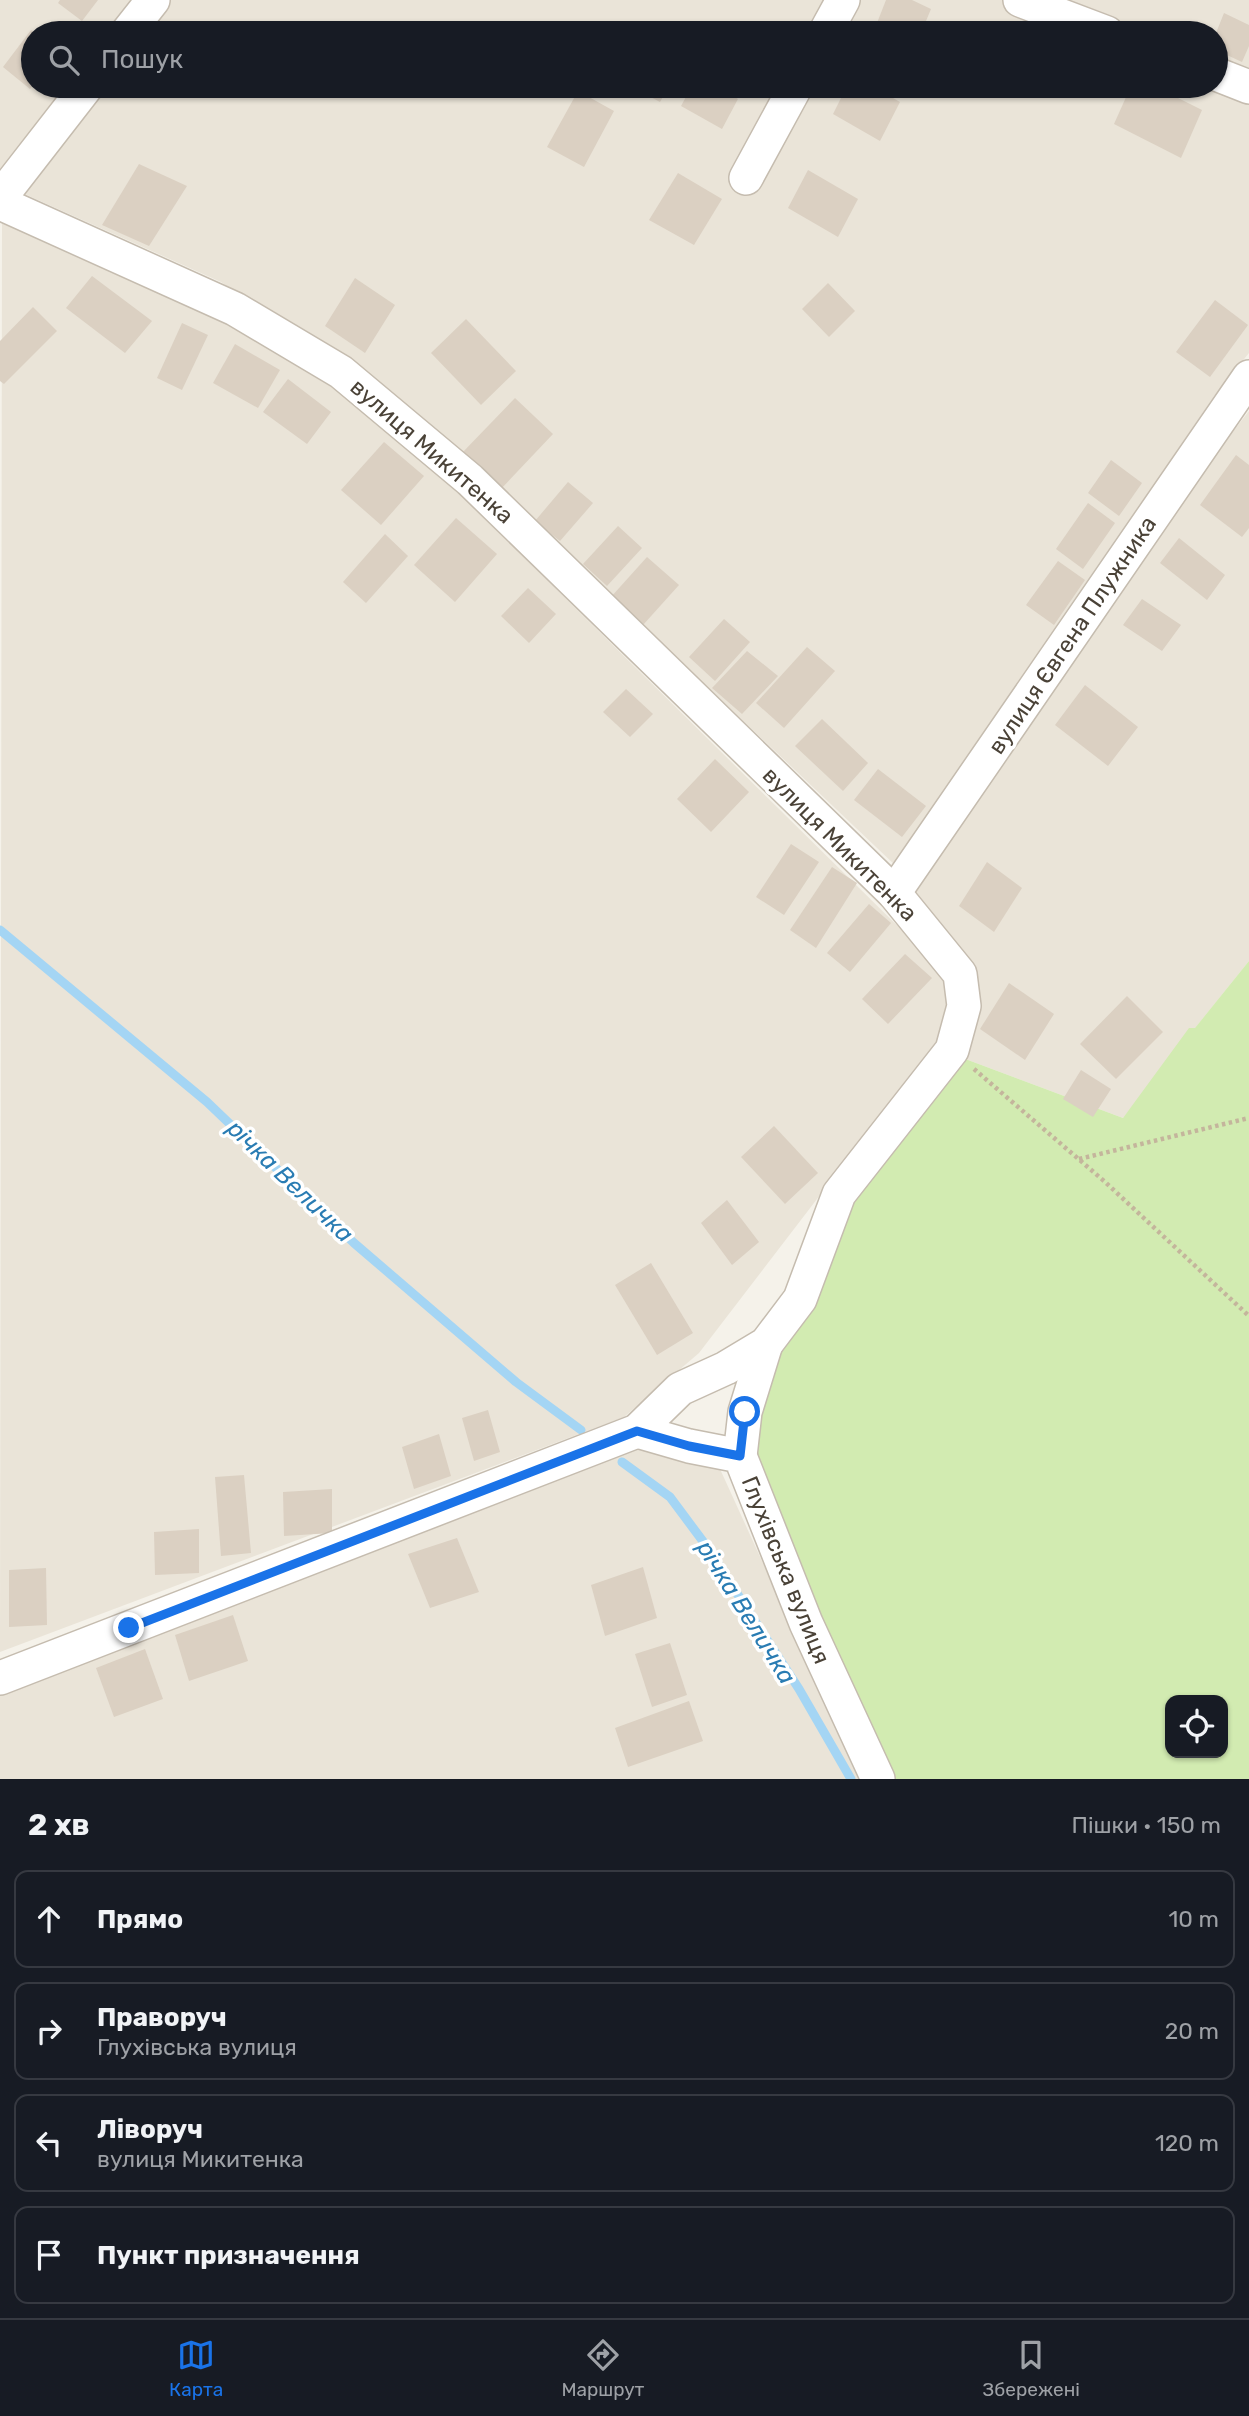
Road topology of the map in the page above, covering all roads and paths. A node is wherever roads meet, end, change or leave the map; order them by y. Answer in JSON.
{"nodes":[{"id":1,"x":153,"y":0,"type":"edge"},
{"id":2,"x":843,"y":0,"type":"edge"},
{"id":3,"x":1020,"y":0,"type":"edge"},
{"id":4,"x":136,"y":21,"type":"edge"},
{"id":5,"x":832,"y":21,"type":"edge"},
{"id":6,"x":1075,"y":21,"type":"edge"},
{"id":7,"x":1228,"y":79,"type":"edge"},
{"id":8,"x":1249,"y":87,"type":"edge"},
{"id":9,"x":78,"y":98,"type":"edge"},
{"id":10,"x":789,"y":98,"type":"edge"},
{"id":11,"x":746,"y":178,"type":"dead end"},
{"id":12,"x":0,"y":201,"type":"edge"},
{"id":13,"x":1249,"y":377,"type":"edge"},
{"id":14,"x":894,"y":893,"type":"junction"},
{"id":15,"x":952,"y":1050,"type":"junction"},
{"id":16,"x":1249,"y":1118,"type":"edge"},
{"id":17,"x":1078,"y":1159,"type":"junction"},
{"id":18,"x":1249,"y":1316,"type":"edge"},
{"id":19,"x":766,"y":1344,"type":"junction"},
{"id":20,"x":637,"y":1431,"type":"junction"},
{"id":21,"x":740,"y":1456,"type":"junction"},
{"id":22,"x":0,"y":1678,"type":"edge"},
{"id":23,"x":878,"y":1779,"type":"edge"}],
"edges":[{"from":1,"to":4,"type":"street"},
{"from":2,"to":5,"type":"street"},
{"from":3,"to":6,"type":"street"},
{"from":7,"to":8,"type":"street"},
{"from":9,"to":12,"type":"street"},
{"from":10,"to":11,"type":"street"},
{"from":12,"to":14,"type":"street","name":"вулиця Микитенка"},
{"from":13,"to":14,"type":"street","name":"вулиця Євгена Плужника"},
{"from":14,"to":15,"type":"street","name":"вулиця Микитенка"},
{"from":15,"to":17,"type":"path"},
{"from":15,"to":19,"type":"street","name":"вулиця Микитенка"},
{"from":16,"to":17,"type":"path"},
{"from":17,"to":18,"type":"path"},
{"from":19,"to":20,"type":"street","name":"вулиця Микитенка"},
{"from":19,"to":21,"type":"street"},
{"from":20,"to":21,"type":"street","name":"Глухівська вулиця"},
{"from":20,"to":22,"type":"street","name":"вулиця Микитенка"},
{"from":21,"to":23,"type":"street","name":"Глухівська вулиця"}]}
